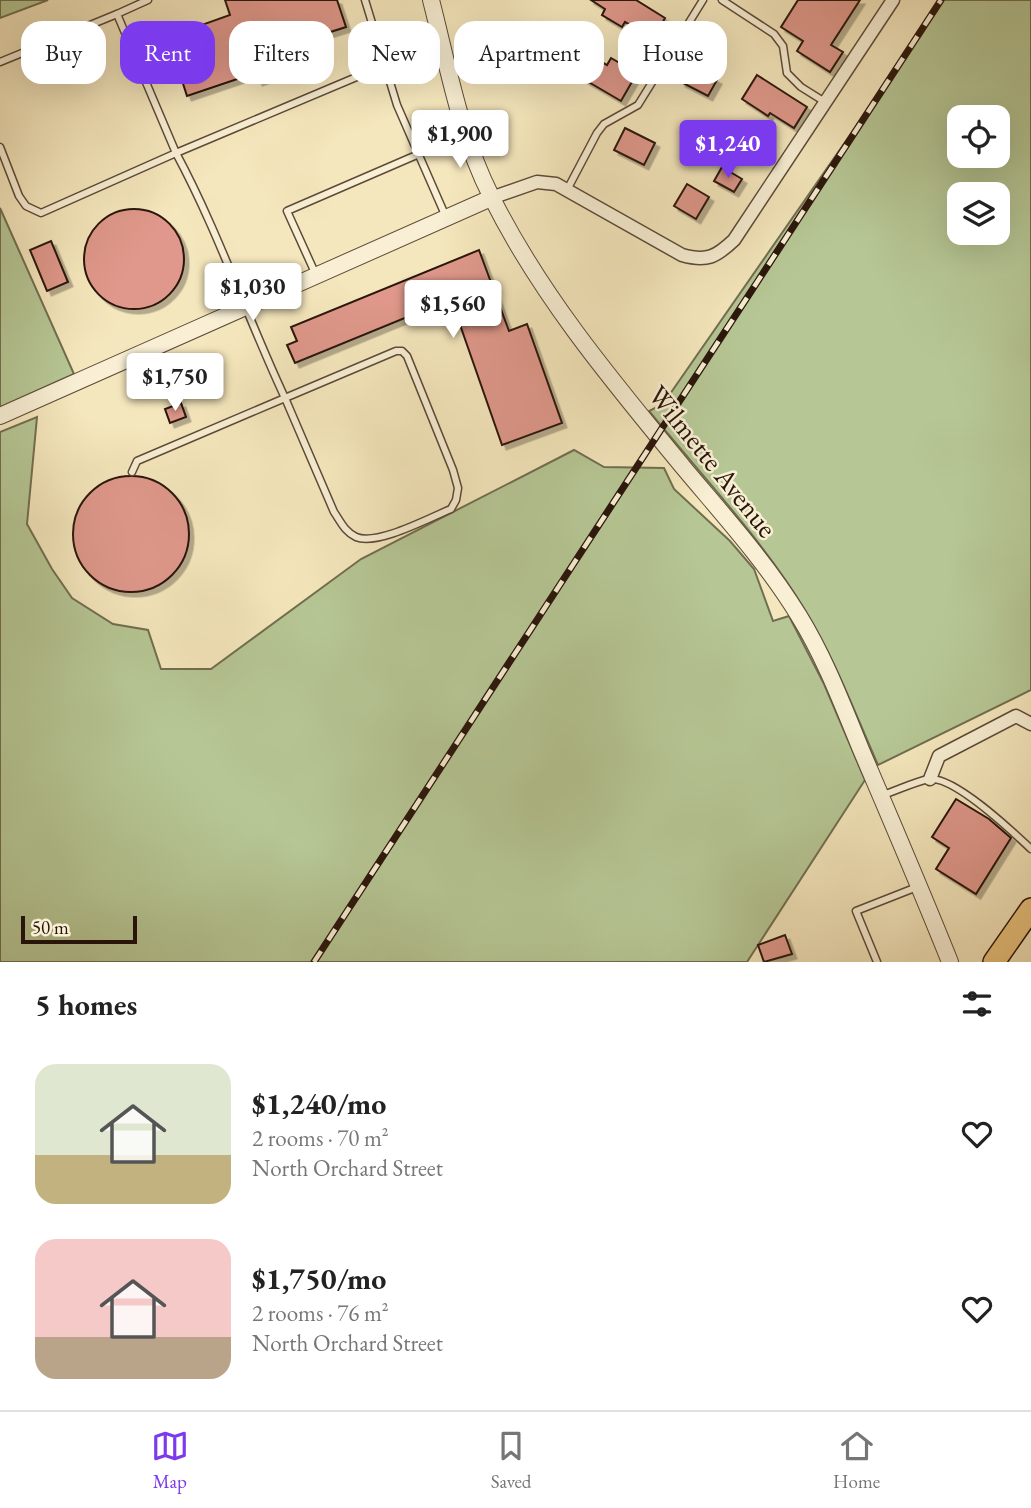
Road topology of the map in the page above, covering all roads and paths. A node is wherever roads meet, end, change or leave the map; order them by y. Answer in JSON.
{"nodes":[{"id":1,"x":148,"y":0,"type":"edge"},
{"id":2,"x":365,"y":0,"type":"edge"},
{"id":3,"x":431,"y":0,"type":"edge"},
{"id":4,"x":704,"y":0,"type":"edge"},
{"id":5,"x":722,"y":0,"type":"edge"},
{"id":6,"x":893,"y":0,"type":"edge"},
{"id":7,"x":117,"y":14,"type":"junction"},
{"id":8,"x":371,"y":21,"type":"edge"},
{"id":9,"x":0,"y":62,"type":"edge"},
{"id":10,"x":348,"y":81,"type":"edge"},
{"id":11,"x":391,"y":84,"type":"edge"},
{"id":12,"x":825,"y":102,"type":"junction"},
{"id":13,"x":0,"y":147,"type":"edge"},
{"id":14,"x":176,"y":153,"type":"junction"},
{"id":15,"x":419,"y":154,"type":"junction"},
{"id":16,"x":567,"y":190,"type":"junction"},
{"id":17,"x":491,"y":198,"type":"junction"},
{"id":18,"x":446,"y":217,"type":"junction"},
{"id":19,"x":316,"y":275,"type":"junction"},
{"id":20,"x":244,"y":307,"type":"junction"},
{"id":21,"x":285,"y":398,"type":"junction"},
{"id":22,"x":0,"y":416,"type":"edge"},
{"id":23,"x":132,"y":472,"type":"dead end"},
{"id":24,"x":1031,"y":724,"type":"edge"},
{"id":25,"x":930,"y":779,"type":"junction"},
{"id":26,"x":881,"y":796,"type":"junction"},
{"id":27,"x":1031,"y":849,"type":"edge"},
{"id":28,"x":919,"y":886,"type":"junction"},
{"id":29,"x":1031,"y":909,"type":"edge"},
{"id":30,"x":877,"y":962,"type":"edge"},
{"id":31,"x":950,"y":962,"type":"edge"},
{"id":32,"x":994,"y":962,"type":"edge"}],
"edges":[{"from":1,"to":7,"type":"lane"},
{"from":2,"to":8,"type":"lane"},
{"from":3,"to":17,"type":"street","name":"Wilmette Avenue"},
{"from":4,"to":16,"type":"lane"},
{"from":5,"to":12,"type":"lane"},
{"from":6,"to":12,"type":"street"},
{"from":7,"to":9,"type":"lane"},
{"from":7,"to":14,"type":"lane"},
{"from":10,"to":14,"type":"lane"},
{"from":11,"to":15,"type":"lane"},
{"from":12,"to":16,"type":"street"},
{"from":13,"to":14,"type":"lane"},
{"from":14,"to":20,"type":"lane"},
{"from":15,"to":18,"type":"lane"},
{"from":15,"to":19,"type":"lane"},
{"from":16,"to":17,"type":"street"},
{"from":17,"to":18,"type":"street"},
{"from":17,"to":26,"type":"street","name":"Wilmette Avenue"},
{"from":18,"to":19,"type":"street"},
{"from":19,"to":20,"type":"street"},
{"from":20,"to":21,"type":"lane"},
{"from":20,"to":22,"type":"street"},
{"from":21,"to":21,"type":"lane"},
{"from":21,"to":23,"type":"lane"},
{"from":24,"to":25,"type":"street"},
{"from":25,"to":26,"type":"lane"},
{"from":25,"to":27,"type":"lane"},
{"from":26,"to":28,"type":"street","name":"Wilmette Avenue"},
{"from":28,"to":30,"type":"lane"},
{"from":28,"to":31,"type":"street","name":"Wilmette Avenue"},
{"from":29,"to":32,"type":"main road"}]}
